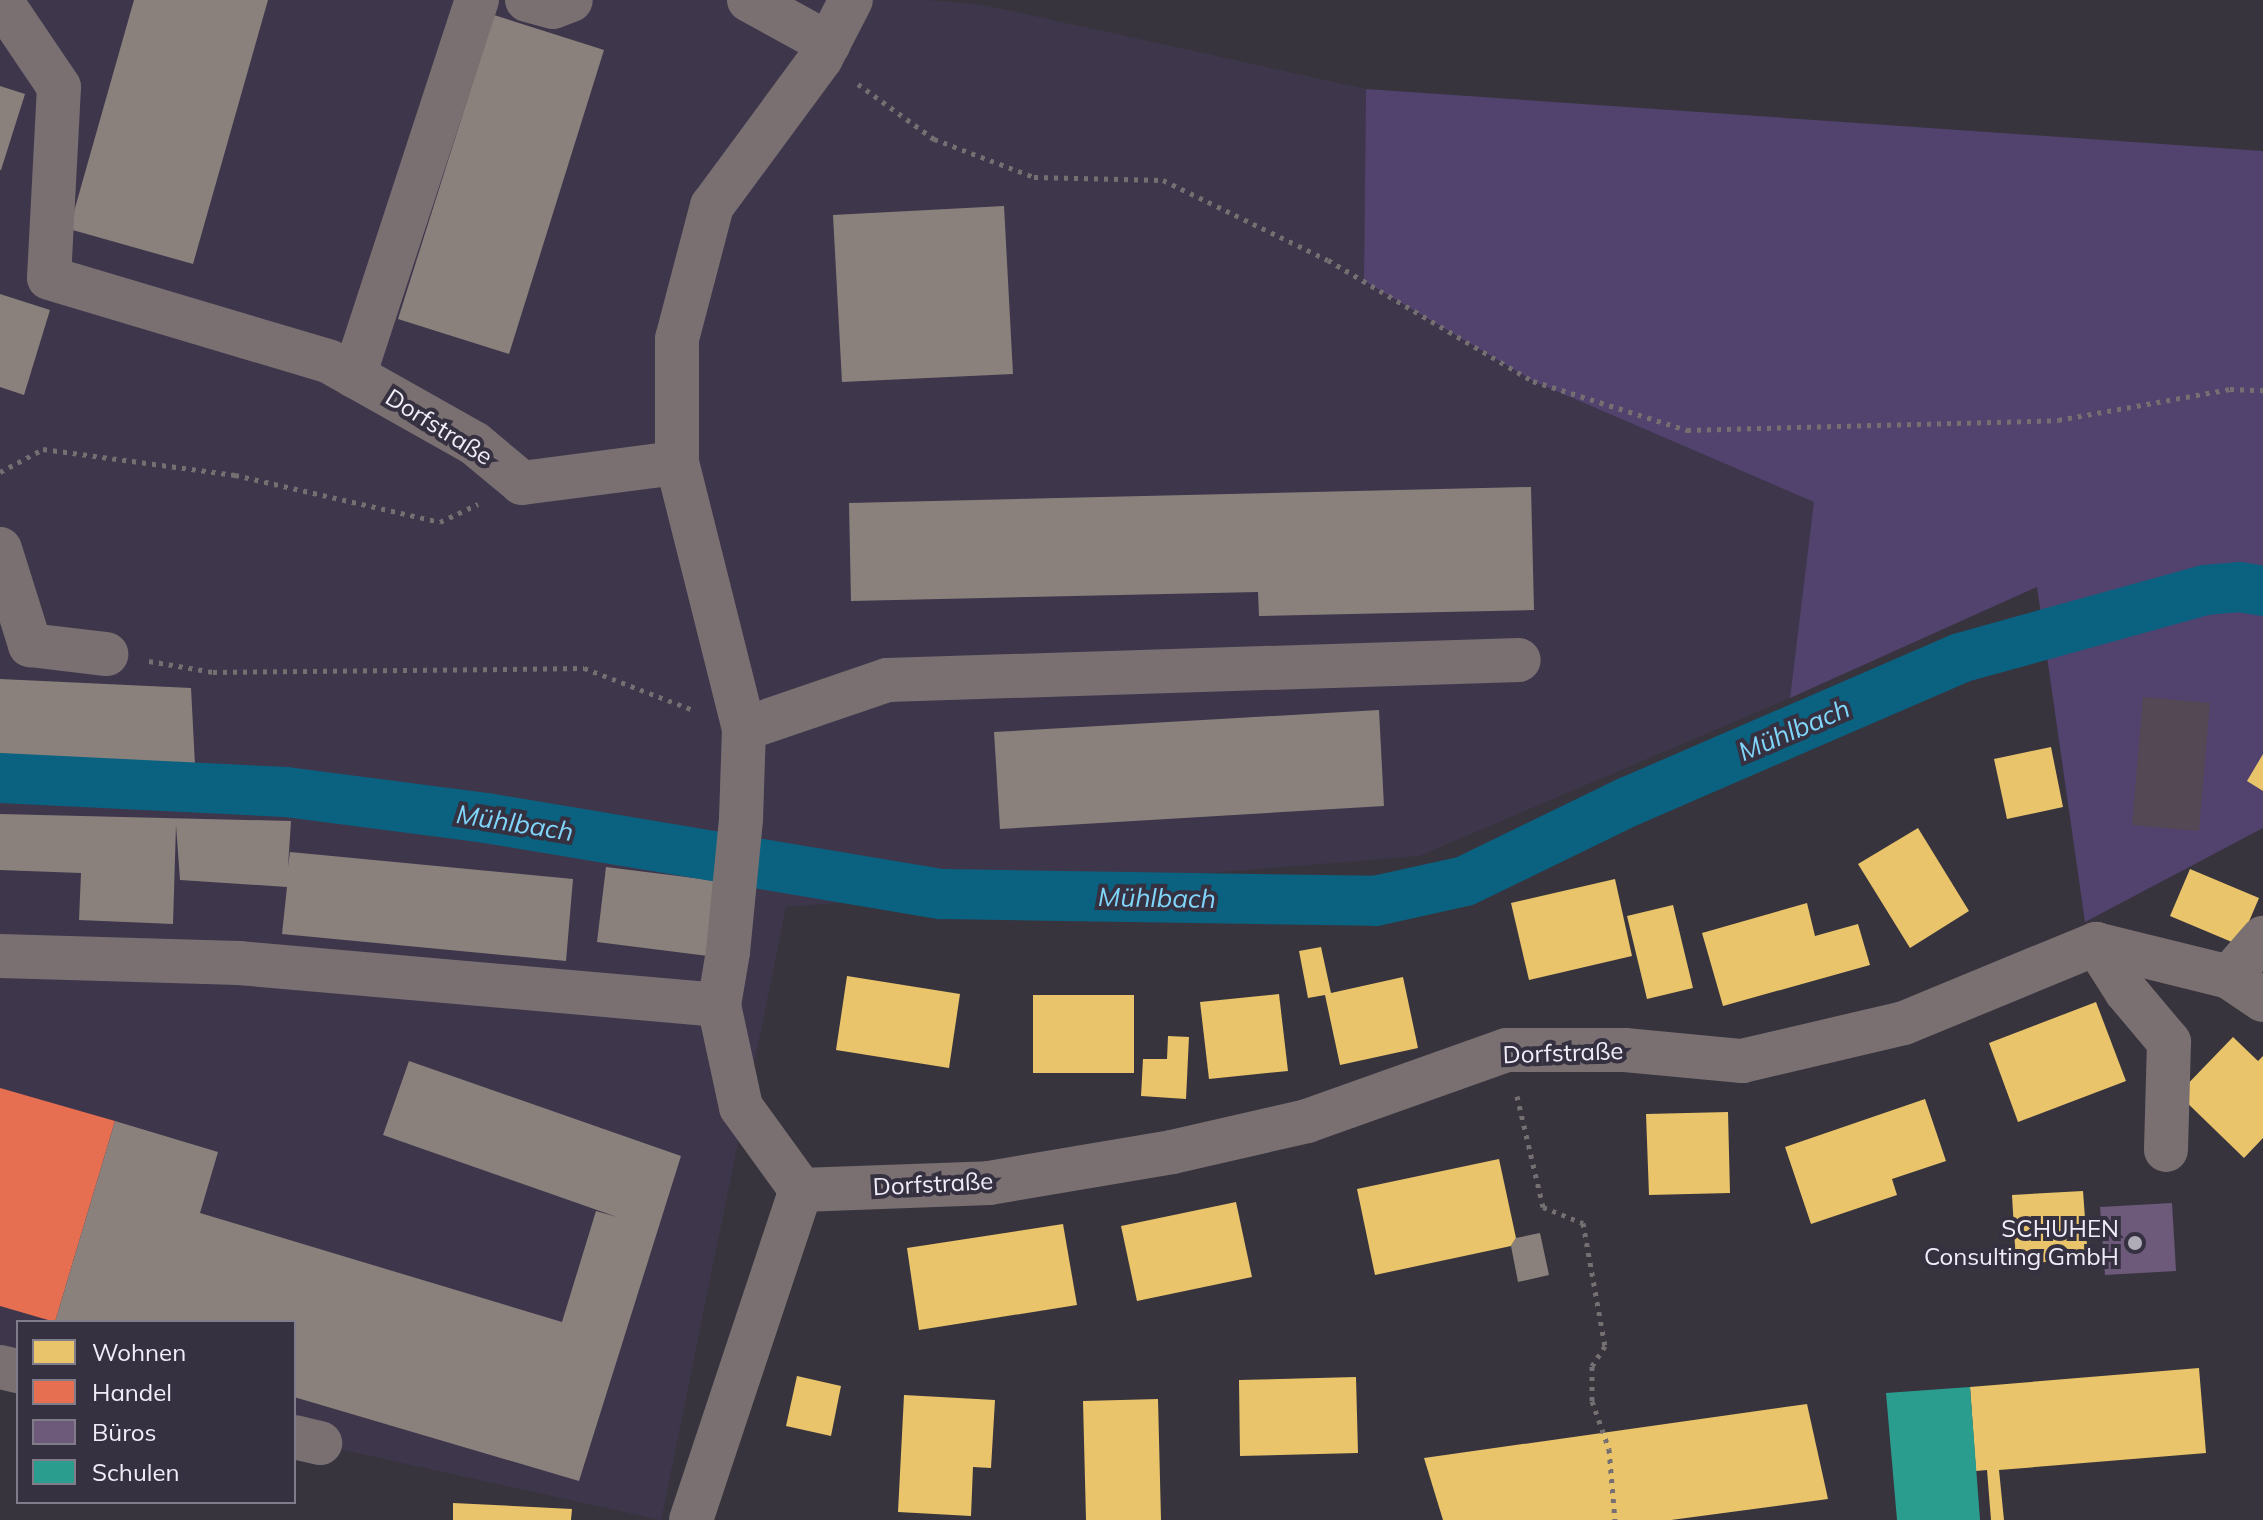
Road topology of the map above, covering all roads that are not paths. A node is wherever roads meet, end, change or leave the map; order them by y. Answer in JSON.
{"nodes":[{"id":1,"x":477,"y":0,"type":"edge"},
{"id":2,"x":527,"y":0,"type":"edge"},
{"id":3,"x":571,"y":0,"type":"edge"},
{"id":4,"x":749,"y":0,"type":"edge"},
{"id":5,"x":851,"y":0,"type":"edge"},
{"id":6,"x":2,"y":2,"type":"edge"},
{"id":7,"x":825,"y":51,"type":"junction"},
{"id":8,"x":354,"y":376,"type":"junction"},
{"id":9,"x":677,"y":463,"type":"junction"},
{"id":10,"x":0,"y":549,"type":"edge"},
{"id":11,"x":106,"y":654,"type":"road end"},
{"id":12,"x":1519,"y":660,"type":"dead end"},
{"id":13,"x":744,"y":729,"type":"junction"},
{"id":14,"x":2263,"y":938,"type":"edge"},
{"id":15,"x":2096,"y":944,"type":"junction"},
{"id":16,"x":0,"y":956,"type":"edge"},
{"id":17,"x":2246,"y":989,"type":"edge"},
{"id":18,"x":719,"y":1005,"type":"junction"},
{"id":19,"x":2166,"y":1150,"type":"dead end"},
{"id":20,"x":801,"y":1190,"type":"junction"},
{"id":21,"x":691,"y":1520,"type":"edge"}],
"edges":[{"from":1,"to":8,"type":"street"},
{"from":2,"to":3,"type":"street"},
{"from":4,"to":7,"type":"street"},
{"from":5,"to":7,"type":"street"},
{"from":6,"to":8,"type":"street","name":"Dorfstraße"},
{"from":7,"to":9,"type":"street"},
{"from":8,"to":9,"type":"street","name":"Dorfstraße"},
{"from":9,"to":13,"type":"street"},
{"from":10,"to":11,"type":"street"},
{"from":12,"to":13,"type":"street"},
{"from":13,"to":18,"type":"street"},
{"from":14,"to":17,"type":"street"},
{"from":15,"to":17,"type":"street"},
{"from":15,"to":19,"type":"street"},
{"from":15,"to":20,"type":"street","name":"Dorfstraße"},
{"from":16,"to":18,"type":"street"},
{"from":18,"to":20,"type":"street"},
{"from":20,"to":21,"type":"street"}]}
